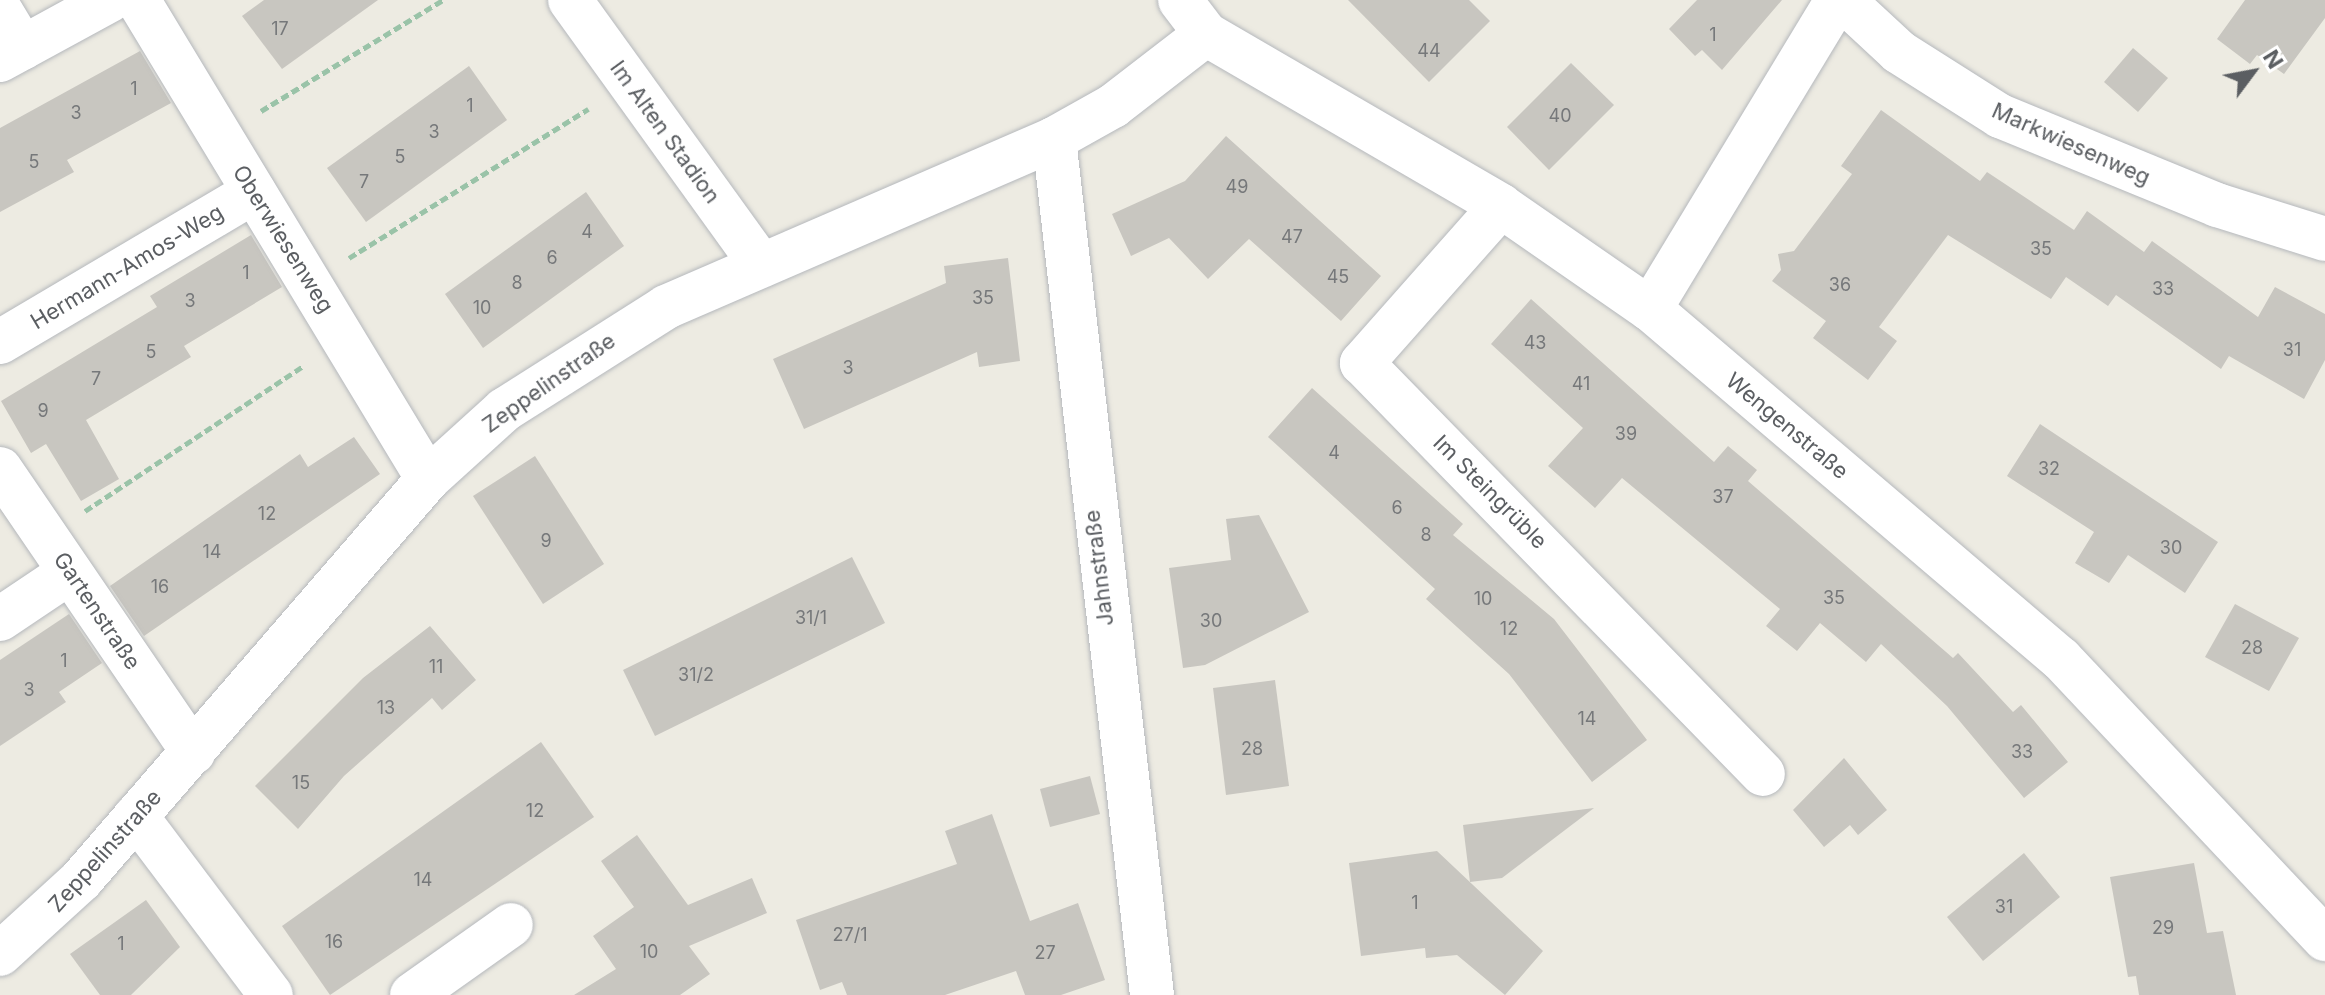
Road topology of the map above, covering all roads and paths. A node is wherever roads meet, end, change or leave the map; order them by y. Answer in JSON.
{"nodes":[{"id":1,"x":110,"y":0,"type":"edge"},
{"id":2,"x":138,"y":0,"type":"edge"},
{"id":3,"x":443,"y":0,"type":"edge"},
{"id":4,"x":570,"y":0,"type":"edge"},
{"id":5,"x":1180,"y":0,"type":"edge"},
{"id":6,"x":1840,"y":0,"type":"edge"},
{"id":7,"x":0,"y":10,"type":"edge"},
{"id":8,"x":1206,"y":34,"type":"junction"},
{"id":9,"x":12,"y":54,"type":"edge"},
{"id":10,"x":630,"y":84,"type":"junction"},
{"id":11,"x":219,"y":136,"type":"junction"},
{"id":12,"x":1054,"y":139,"type":"junction"},
{"id":13,"x":254,"y":192,"type":"junction"},
{"id":14,"x":1501,"y":206,"type":"junction"},
{"id":15,"x":2325,"y":239,"type":"edge"},
{"id":16,"x":761,"y":265,"type":"junction"},
{"id":17,"x":311,"y":282,"type":"junction"},
{"id":18,"x":1650,"y":309,"type":"junction"},
{"id":19,"x":345,"y":340,"type":"junction"},
{"id":20,"x":0,"y":342,"type":"edge"},
{"id":21,"x":0,"y":469,"type":"edge"},
{"id":22,"x":428,"y":479,"type":"junction"},
{"id":23,"x":58,"y":555,"type":"junction"},
{"id":24,"x":0,"y":619,"type":"edge"},
{"id":25,"x":193,"y":752,"type":"junction"},
{"id":26,"x":1763,"y":774,"type":"dead end"},
{"id":27,"x":136,"y":816,"type":"junction"},
{"id":28,"x":511,"y":925,"type":"dead end"},
{"id":29,"x":2325,"y":939,"type":"edge"},
{"id":30,"x":0,"y":954,"type":"edge"},
{"id":31,"x":271,"y":995,"type":"edge"},
{"id":32,"x":412,"y":995,"type":"edge"},
{"id":33,"x":1152,"y":995,"type":"edge"}],
"edges":[{"from":1,"to":9,"type":"street"},
{"from":2,"to":11,"type":"street","name":"Oberwiesenweg"},
{"from":3,"to":11,"type":"path"},
{"from":4,"to":10,"type":"street","name":"Im Alten Stadion"},
{"from":5,"to":8,"type":"street","name":"Wengenstraße"},
{"from":6,"to":15,"type":"street","name":"Markwiesenweg"},
{"from":6,"to":18,"type":"street","name":"Markwiesenweg"},
{"from":7,"to":9,"type":"street"},
{"from":8,"to":12,"type":"street","name":"Zeppelinstraße"},
{"from":8,"to":14,"type":"street","name":"Wengenstraße"},
{"from":10,"to":16,"type":"street","name":"Im Alten Stadion"},
{"from":10,"to":17,"type":"path"},
{"from":11,"to":13,"type":"street","name":"Oberwiesenweg"},
{"from":12,"to":16,"type":"street","name":"Zeppelinstraße"},
{"from":12,"to":33,"type":"street","name":"Jahnstraße"},
{"from":13,"to":17,"type":"street","name":"Oberwiesenweg"},
{"from":13,"to":20,"type":"street","name":"Hermann-Amos-Weg"},
{"from":14,"to":18,"type":"street","name":"Wengenstraße"},
{"from":14,"to":26,"type":"street","name":"Im Steingrüble"},
{"from":16,"to":22,"type":"street","name":"Zeppelinstraße"},
{"from":17,"to":19,"type":"street","name":"Oberwiesenweg"},
{"from":18,"to":29,"type":"street","name":"Wengenstraße"},
{"from":19,"to":22,"type":"street","name":"Oberwiesenweg"},
{"from":19,"to":23,"type":"path"},
{"from":21,"to":23,"type":"street","name":"Gartenstraße"},
{"from":22,"to":25,"type":"street","name":"Zeppelinstraße"},
{"from":23,"to":24,"type":"street"},
{"from":23,"to":25,"type":"street","name":"Gartenstraße"},
{"from":25,"to":27,"type":"street","name":"Zeppelinstraße"},
{"from":27,"to":30,"type":"street","name":"Zeppelinstraße"},
{"from":27,"to":31,"type":"street"},
{"from":28,"to":32,"type":"street"}]}
